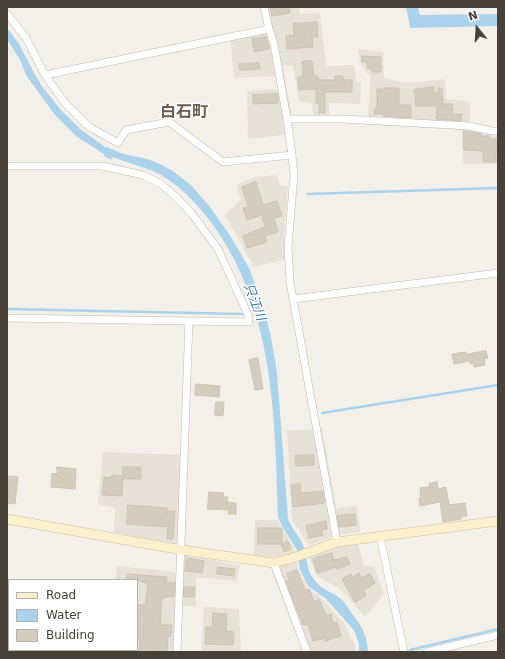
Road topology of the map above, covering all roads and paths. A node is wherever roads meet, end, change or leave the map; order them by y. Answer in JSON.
{"nodes":[{"id":1,"x":264,"y":7,"type":"edge"},
{"id":2,"x":7,"y":14,"type":"edge"},
{"id":3,"x":268,"y":30,"type":"junction"},
{"id":4,"x":45,"y":75,"type":"junction"},
{"id":5,"x":287,"y":119,"type":"junction"},
{"id":6,"x":498,"y":131,"type":"edge"},
{"id":7,"x":292,"y":155,"type":"junction"},
{"id":8,"x":7,"y":166,"type":"edge"},
{"id":9,"x":498,"y":274,"type":"edge"},
{"id":10,"x":292,"y":299,"type":"junction"},
{"id":11,"x":7,"y":318,"type":"edge"},
{"id":12,"x":189,"y":321,"type":"junction"},
{"id":13,"x":7,"y":519,"type":"edge"},
{"id":14,"x":498,"y":521,"type":"edge"},
{"id":15,"x":380,"y":536,"type":"junction"},
{"id":16,"x":337,"y":542,"type":"junction"},
{"id":17,"x":182,"y":550,"type":"junction"},
{"id":18,"x":274,"y":563,"type":"junction"},
{"id":19,"x":498,"y":635,"type":"edge"},
{"id":20,"x":177,"y":652,"type":"edge"},
{"id":21,"x":307,"y":652,"type":"edge"},
{"id":22,"x":404,"y":652,"type":"edge"},
{"id":23,"x":427,"y":652,"type":"edge"}],
"edges":[{"from":1,"to":3,"type":"street"},
{"from":2,"to":4,"type":"street"},
{"from":3,"to":4,"type":"street"},
{"from":3,"to":5,"type":"street"},
{"from":4,"to":7,"type":"street"},
{"from":5,"to":6,"type":"street"},
{"from":5,"to":7,"type":"street"},
{"from":7,"to":10,"type":"street"},
{"from":8,"to":12,"type":"street"},
{"from":9,"to":10,"type":"street"},
{"from":10,"to":16,"type":"street"},
{"from":11,"to":12,"type":"street"},
{"from":12,"to":17,"type":"street"},
{"from":13,"to":17,"type":"street"},
{"from":14,"to":15,"type":"street"},
{"from":15,"to":16,"type":"street"},
{"from":15,"to":22,"type":"street"},
{"from":16,"to":18,"type":"street"},
{"from":17,"to":18,"type":"street"},
{"from":17,"to":20,"type":"street"},
{"from":18,"to":21,"type":"street"},
{"from":19,"to":23,"type":"street"}]}
